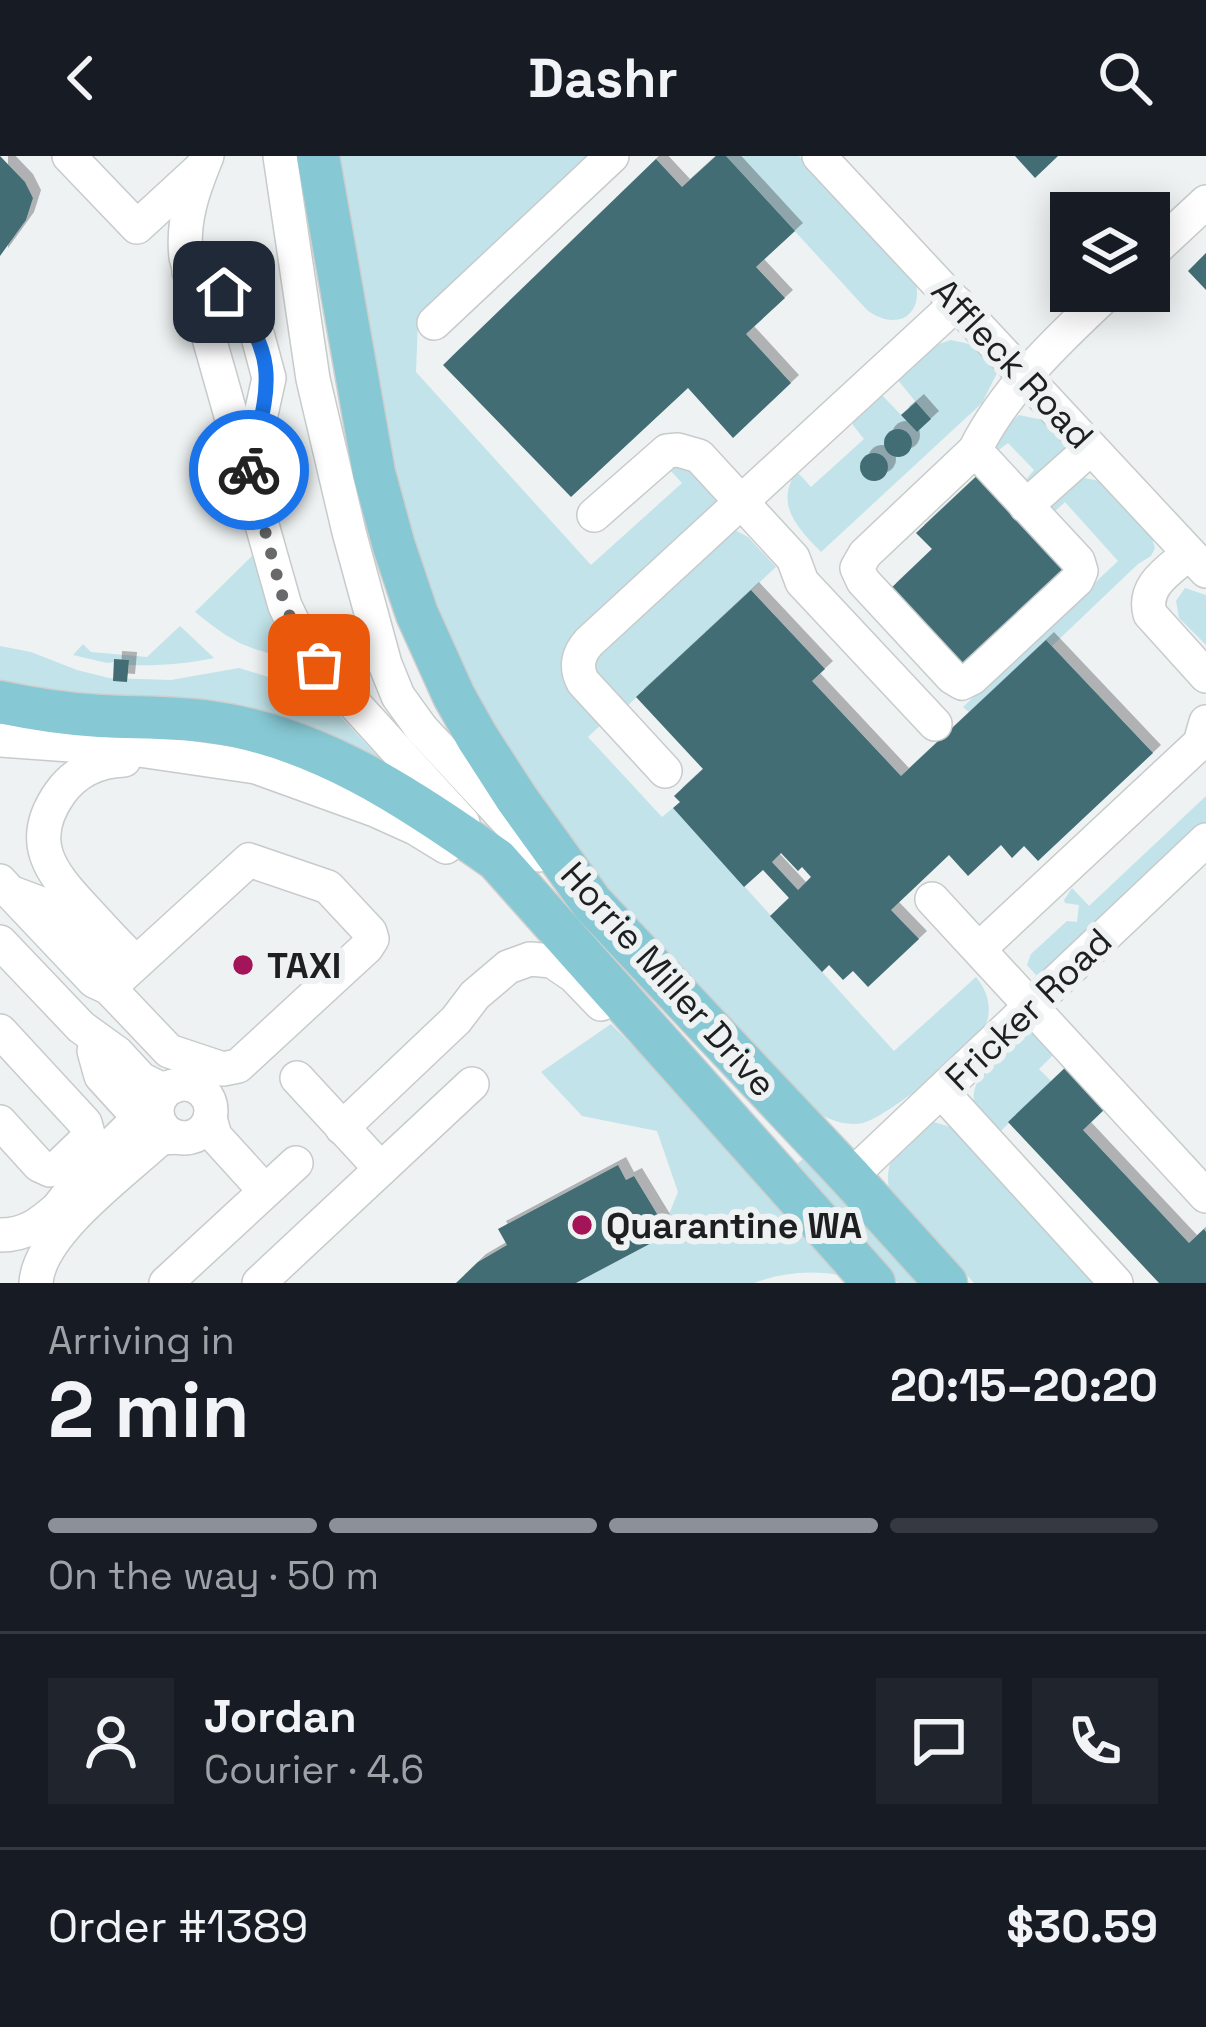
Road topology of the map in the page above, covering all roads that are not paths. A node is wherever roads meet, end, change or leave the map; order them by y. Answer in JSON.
{"nodes":[{"id":1,"x":69,"y":156,"type":"edge"},
{"id":2,"x":280,"y":156,"type":"edge"},
{"id":3,"x":318,"y":156,"type":"edge"},
{"id":4,"x":612,"y":156,"type":"edge"},
{"id":5,"x":819,"y":156,"type":"edge"},
{"id":6,"x":204,"y":162,"type":"edge"},
{"id":7,"x":1206,"y":202,"type":"edge"},
{"id":8,"x":1170,"y":235,"type":"edge"},
{"id":9,"x":189,"y":272,"type":"junction"},
{"id":10,"x":957,"y":303,"type":"junction"},
{"id":11,"x":1087,"y":312,"type":"edge"},
{"id":12,"x":434,"y":323,"type":"dead end"},
{"id":13,"x":1026,"y":379,"type":"junction"},
{"id":14,"x":1091,"y":448,"type":"junction"},
{"id":15,"x":975,"y":451,"type":"junction"},
{"id":16,"x":248,"y":472,"type":"junction"},
{"id":17,"x":741,"y":501,"type":"junction"},
{"id":18,"x":1027,"y":506,"type":"junction"},
{"id":19,"x":594,"y":515,"type":"dead end"},
{"id":20,"x":1198,"y":562,"type":"edge"},
{"id":21,"x":1206,"y":676,"type":"edge"},
{"id":22,"x":0,"y":702,"type":"edge"},
{"id":23,"x":1206,"y":722,"type":"edge"},
{"id":24,"x":934,"y":724,"type":"dead end"},
{"id":25,"x":0,"y":740,"type":"edge"},
{"id":26,"x":203,"y":760,"type":"junction"},
{"id":27,"x":665,"y":771,"type":"dead end"},
{"id":28,"x":1206,"y":840,"type":"edge"},
{"id":29,"x":497,"y":860,"type":"junction"},
{"id":30,"x":5,"y":887,"type":"edge"},
{"id":31,"x":932,"y":898,"type":"dead end"},
{"id":32,"x":574,"y":914,"type":"junction"},
{"id":33,"x":979,"y":949,"type":"junction"},
{"id":34,"x":5,"y":956,"type":"edge"},
{"id":35,"x":136,"y":963,"type":"junction"},
{"id":36,"x":109,"y":988,"type":"junction"},
{"id":37,"x":1031,"y":1006,"type":"junction"},
{"id":38,"x":0,"y":1031,"type":"edge"},
{"id":39,"x":87,"y":1039,"type":"junction"},
{"id":40,"x":658,"y":1039,"type":"junction"},
{"id":41,"x":297,"y":1078,"type":"dead end"},
{"id":42,"x":472,"y":1084,"type":"dead end"},
{"id":43,"x":175,"y":1085,"type":"junction"},
{"id":44,"x":941,"y":1091,"type":"junction"},
{"id":45,"x":0,"y":1122,"type":"edge"},
{"id":46,"x":336,"y":1122,"type":"junction"},
{"id":47,"x":179,"y":1127,"type":"junction"},
{"id":48,"x":296,"y":1162,"type":"dead end"},
{"id":49,"x":380,"y":1169,"type":"junction"},
{"id":50,"x":850,"y":1178,"type":"junction"},
{"id":51,"x":1206,"y":1196,"type":"edge"},
{"id":52,"x":259,"y":1197,"type":"junction"},
{"id":53,"x":64,"y":1214,"type":"junction"},
{"id":54,"x":0,"y":1236,"type":"edge"},
{"id":55,"x":940,"y":1274,"type":"edge"},
{"id":56,"x":36,"y":1281,"type":"edge"},
{"id":57,"x":166,"y":1283,"type":"edge"},
{"id":58,"x":259,"y":1283,"type":"edge"},
{"id":59,"x":874,"y":1283,"type":"edge"},
{"id":60,"x":1117,"y":1283,"type":"edge"}],
"edges":[{"from":1,"to":6,"type":"street"},
{"from":2,"to":32,"type":"street"},
{"from":3,"to":32,"type":"main road","name":"Horrie Miller Drive"},
{"from":4,"to":12,"type":"street"},
{"from":5,"to":10,"type":"street","name":"Affleck Road"},
{"from":6,"to":9,"type":"street"},
{"from":7,"to":8,"type":"street"},
{"from":9,"to":16,"type":"street"},
{"from":9,"to":16,"type":"street"},
{"from":10,"to":13,"type":"street","name":"Affleck Road"},
{"from":10,"to":17,"type":"street"},
{"from":11,"to":13,"type":"street"},
{"from":13,"to":14,"type":"street","name":"Affleck Road"},
{"from":13,"to":15,"type":"street"},
{"from":14,"to":18,"type":"street"},
{"from":14,"to":20,"type":"street","name":"Affleck Road"},
{"from":15,"to":18,"type":"street"},
{"from":15,"to":18,"type":"street"},
{"from":16,"to":29,"type":"street"},
{"from":17,"to":19,"type":"street"},
{"from":17,"to":24,"type":"street"},
{"from":17,"to":27,"type":"street"},
{"from":20,"to":21,"type":"street"},
{"from":22,"to":29,"type":"main road","name":"Horrie Miller Drive"},
{"from":23,"to":33,"type":"street"},
{"from":25,"to":26,"type":"street"},
{"from":26,"to":32,"type":"street"},
{"from":26,"to":35,"type":"street"},
{"from":28,"to":37,"type":"street","name":"Fricker Road"},
{"from":29,"to":32,"type":"main road","name":"Horrie Miller Drive"},
{"from":30,"to":36,"type":"street"},
{"from":31,"to":33,"type":"street"},
{"from":32,"to":40,"type":"main road","name":"Horrie Miller Drive"},
{"from":32,"to":50,"type":"main road","name":"Horrie Miller Drive"},
{"from":33,"to":37,"type":"street"},
{"from":34,"to":39,"type":"street"},
{"from":35,"to":36,"type":"street"},
{"from":35,"to":36,"type":"street"},
{"from":37,"to":44,"type":"street","name":"Fricker Road"},
{"from":37,"to":51,"type":"street"},
{"from":38,"to":45,"type":"street"},
{"from":39,"to":43,"type":"street"},
{"from":39,"to":47,"type":"street"},
{"from":39,"to":53,"type":"street"},
{"from":40,"to":46,"type":"street"},
{"from":40,"to":59,"type":"main road","name":"Horrie Miller Drive"},
{"from":41,"to":46,"type":"street"},
{"from":42,"to":49,"type":"street"},
{"from":43,"to":47,"type":"street"},
{"from":43,"to":47,"type":"street"},
{"from":44,"to":50,"type":"street","name":"Fricker Road"},
{"from":44,"to":60,"type":"street"},
{"from":46,"to":49,"type":"street"},
{"from":47,"to":52,"type":"street"},
{"from":47,"to":53,"type":"street"},
{"from":48,"to":52,"type":"street"},
{"from":49,"to":58,"type":"street"},
{"from":50,"to":55,"type":"main road","name":"Horrie Miller Drive"},
{"from":52,"to":57,"type":"street"},
{"from":53,"to":54,"type":"street"},
{"from":53,"to":56,"type":"street"},
{"from":54,"to":56,"type":"street"}]}
